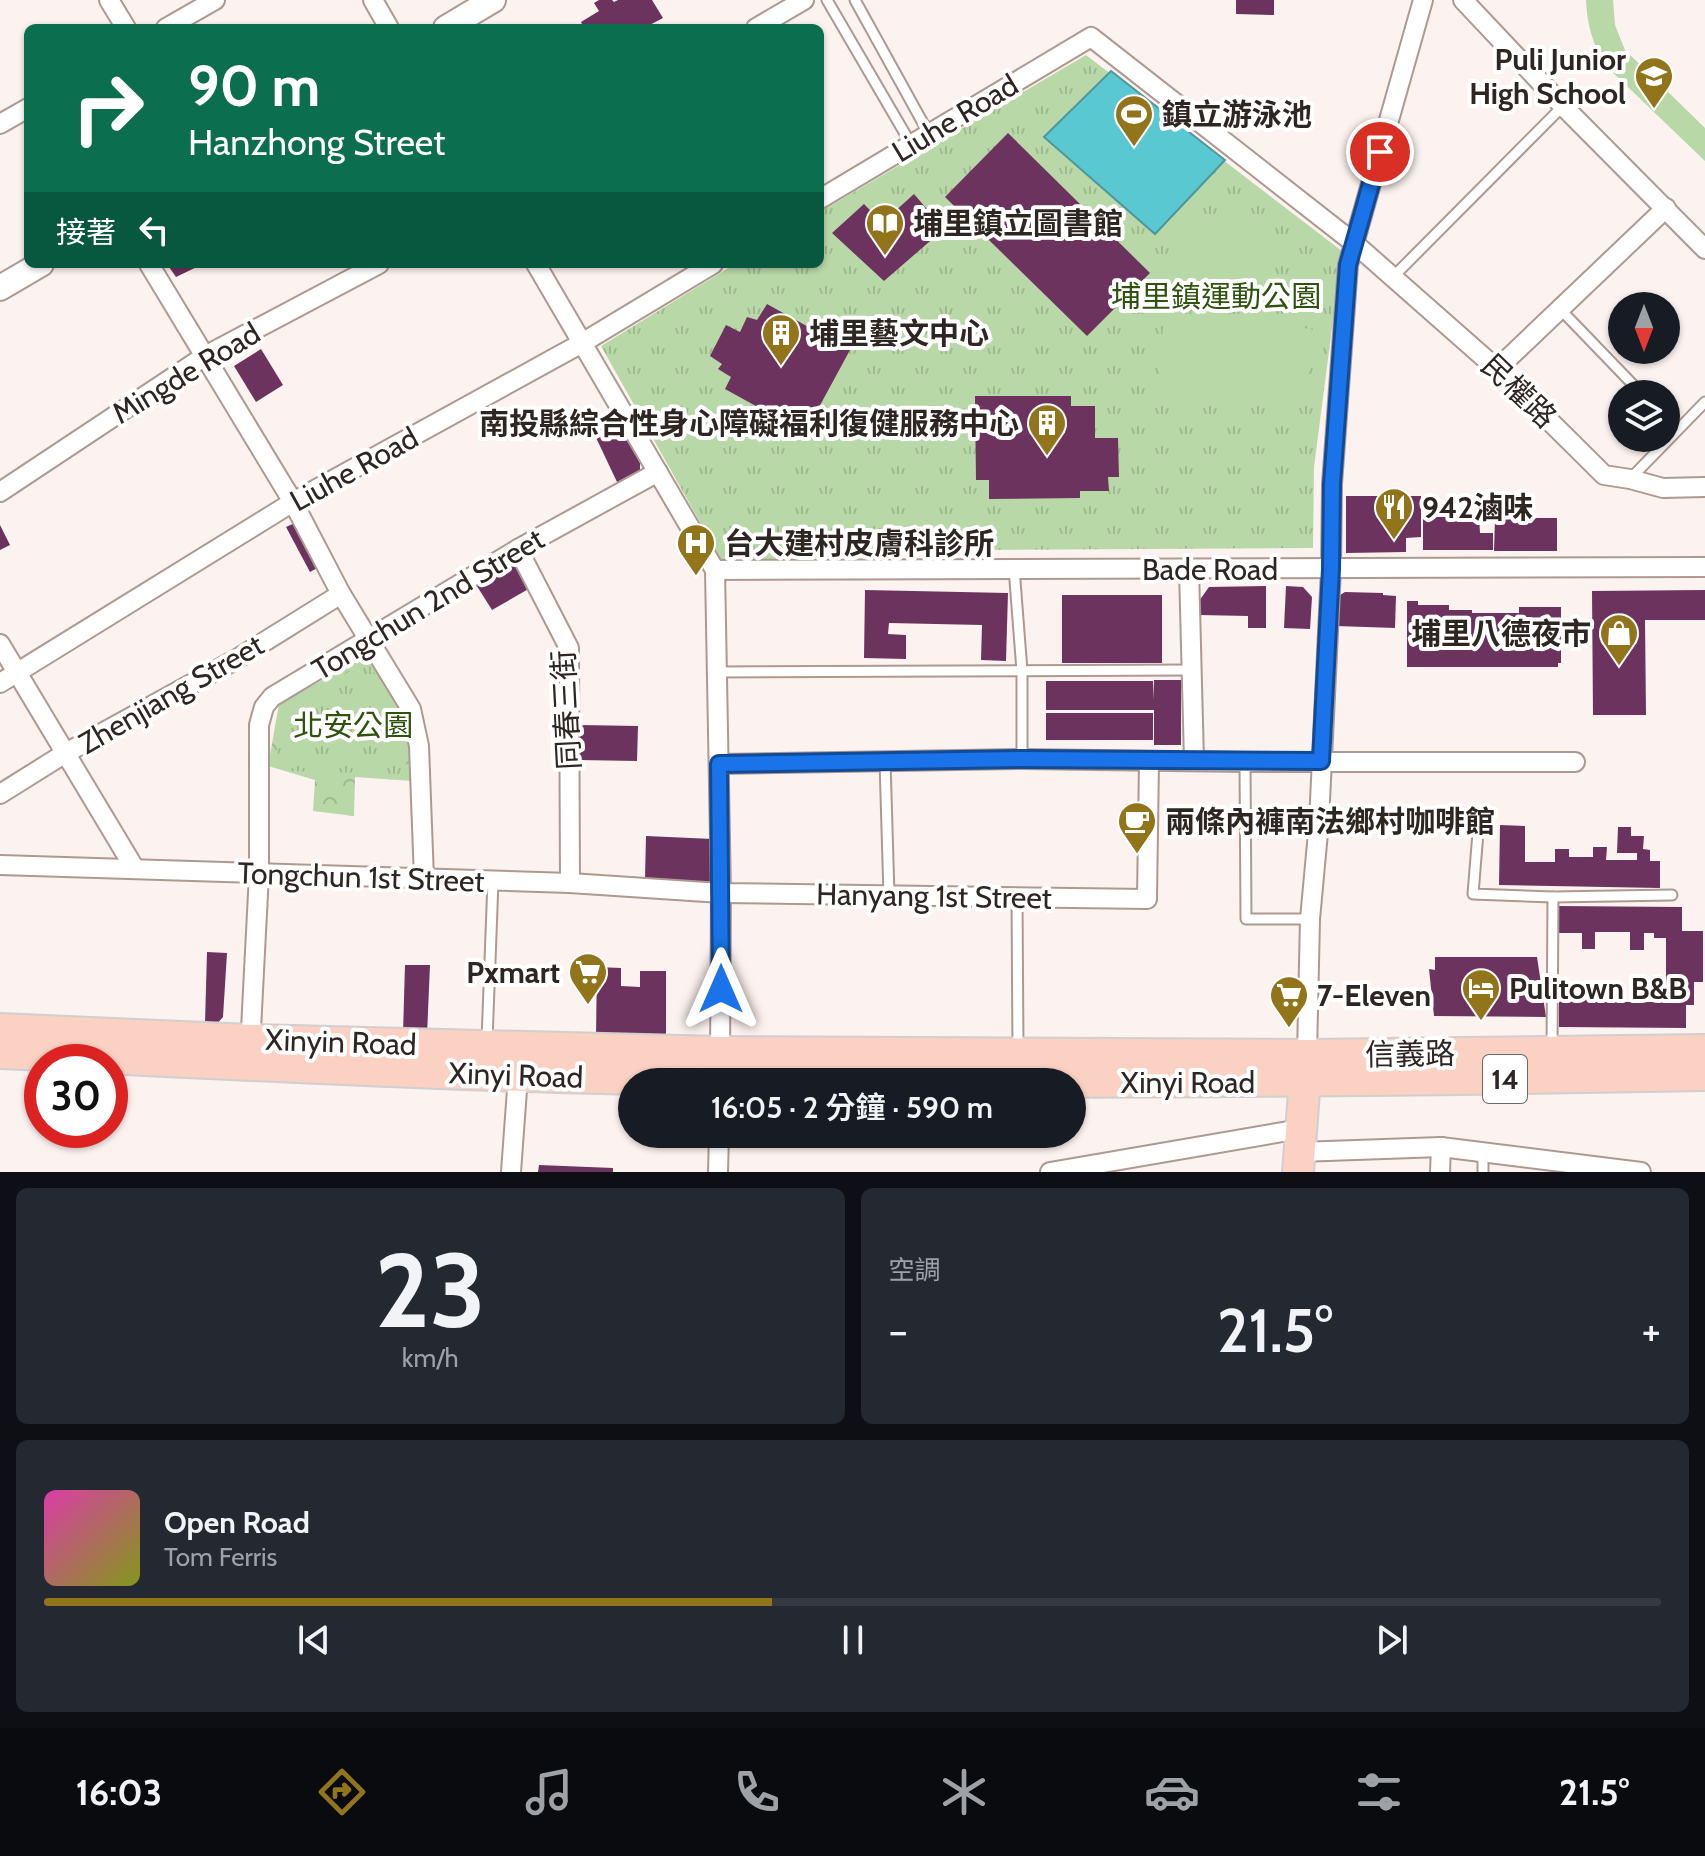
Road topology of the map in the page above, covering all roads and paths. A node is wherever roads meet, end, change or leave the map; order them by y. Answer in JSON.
{"nodes":[{"id":1,"x":109,"y":0,"type":"edge"},
{"id":2,"x":215,"y":0,"type":"edge"},
{"id":3,"x":373,"y":0,"type":"edge"},
{"id":4,"x":493,"y":0,"type":"edge"},
{"id":5,"x":804,"y":0,"type":"edge"},
{"id":6,"x":827,"y":0,"type":"edge"},
{"id":7,"x":855,"y":0,"type":"edge"},
{"id":8,"x":1423,"y":0,"type":"edge"},
{"id":9,"x":1463,"y":0,"type":"edge"},
{"id":10,"x":124,"y":24,"type":"edge"},
{"id":11,"x":173,"y":24,"type":"edge"},
{"id":12,"x":387,"y":24,"type":"edge"},
{"id":13,"x":453,"y":24,"type":"edge"},
{"id":14,"x":763,"y":24,"type":"edge"},
{"id":15,"x":1091,"y":37,"type":"joint"},
{"id":16,"x":1563,"y":106,"type":"junction"},
{"id":17,"x":24,"y":110,"type":"edge"},
{"id":18,"x":0,"y":124,"type":"edge"},
{"id":19,"x":929,"y":134,"type":"junction"},
{"id":20,"x":911,"y":144,"type":"junction"},
{"id":21,"x":824,"y":197,"type":"edge"},
{"id":22,"x":1666,"y":208,"type":"junction"},
{"id":23,"x":1354,"y":243,"type":"junction"},
{"id":24,"x":1705,"y":249,"type":"edge"},
{"id":25,"x":34,"y":268,"type":"edge"},
{"id":26,"x":151,"y":268,"type":"edge"},
{"id":27,"x":371,"y":268,"type":"edge"},
{"id":28,"x":538,"y":268,"type":"edge"},
{"id":29,"x":706,"y":268,"type":"edge"},
{"id":30,"x":1393,"y":277,"type":"junction"},
{"id":31,"x":0,"y":288,"type":"edge"},
{"id":32,"x":1561,"y":310,"type":"junction"},
{"id":33,"x":582,"y":343,"type":"junction"},
{"id":34,"x":205,"y":356,"type":"junction"},
{"id":35,"x":1497,"y":369,"type":"junction"},
{"id":36,"x":1628,"y":380,"type":"edge"},
{"id":37,"x":1705,"y":402,"type":"edge"},
{"id":38,"x":1680,"y":427,"type":"edge"},
{"id":39,"x":1656,"y":452,"type":"edge"},
{"id":40,"x":658,"y":472,"type":"junction"},
{"id":41,"x":1630,"y":479,"type":"junction"},
{"id":42,"x":1705,"y":487,"type":"edge"},
{"id":43,"x":0,"y":492,"type":"edge"},
{"id":44,"x":293,"y":502,"type":"junction"},
{"id":45,"x":518,"y":549,"type":"junction"},
{"id":46,"x":1705,"y":567,"type":"edge"},
{"id":47,"x":1014,"y":568,"type":"junction"},
{"id":48,"x":1189,"y":569,"type":"junction"},
{"id":49,"x":1331,"y":569,"type":"junction"},
{"id":50,"x":715,"y":570,"type":"junction"},
{"id":51,"x":341,"y":594,"type":"junction"},
{"id":52,"x":370,"y":639,"type":"junction"},
{"id":53,"x":0,"y":644,"type":"edge"},
{"id":54,"x":1190,"y":670,"type":"junction"},
{"id":55,"x":1022,"y":671,"type":"junction"},
{"id":56,"x":717,"y":672,"type":"junction"},
{"id":57,"x":17,"y":673,"type":"junction"},
{"id":58,"x":0,"y":683,"type":"edge"},
{"id":59,"x":64,"y":754,"type":"junction"},
{"id":60,"x":1022,"y":759,"type":"junction"},
{"id":61,"x":885,"y":761,"type":"junction"},
{"id":62,"x":1149,"y":761,"type":"junction"},
{"id":63,"x":1194,"y":761,"type":"junction"},
{"id":64,"x":1321,"y":761,"type":"junction"},
{"id":65,"x":1245,"y":762,"type":"junction"},
{"id":66,"x":1575,"y":762,"type":"dead end"},
{"id":67,"x":719,"y":764,"type":"junction"},
{"id":68,"x":0,"y":794,"type":"edge"},
{"id":69,"x":1479,"y":820,"type":"dead end"},
{"id":70,"x":1247,"y":822,"type":"junction"},
{"id":71,"x":1319,"y":822,"type":"junction"},
{"id":72,"x":0,"y":865,"type":"edge"},
{"id":73,"x":135,"y":869,"type":"junction"},
{"id":74,"x":259,"y":874,"type":"junction"},
{"id":75,"x":424,"y":879,"type":"junction"},
{"id":76,"x":493,"y":881,"type":"junction"},
{"id":77,"x":570,"y":883,"type":"junction"},
{"id":78,"x":721,"y":893,"type":"junction"},
{"id":79,"x":889,"y":895,"type":"junction"},
{"id":80,"x":1672,"y":895,"type":"dead end"},
{"id":81,"x":1017,"y":897,"type":"junction"},
{"id":82,"x":1553,"y":897,"type":"junction"},
{"id":83,"x":1310,"y":919,"type":"junction"},
{"id":84,"x":0,"y":1029,"type":"edge"},
{"id":85,"x":487,"y":1046,"type":"junction"},
{"id":86,"x":1705,"y":1050,"type":"edge"},
{"id":87,"x":249,"y":1052,"type":"junction"},
{"id":88,"x":1018,"y":1052,"type":"junction"},
{"id":89,"x":1552,"y":1052,"type":"junction"},
{"id":90,"x":0,"y":1053,"type":"edge"},
{"id":91,"x":692,"y":1068,"type":"edge"},
{"id":92,"x":720,"y":1068,"type":"edge"},
{"id":93,"x":767,"y":1068,"type":"edge"},
{"id":94,"x":1305,"y":1068,"type":"junction"},
{"id":95,"x":1086,"y":1069,"type":"edge"},
{"id":96,"x":618,"y":1074,"type":"edge"},
{"id":97,"x":1705,"y":1075,"type":"edge"},
{"id":98,"x":518,"y":1076,"type":"junction"},
{"id":99,"x":1441,"y":1147,"type":"junction"},
{"id":100,"x":719,"y":1148,"type":"edge"},
{"id":101,"x":1299,"y":1151,"type":"edge"},
{"id":102,"x":1483,"y":1163,"type":"edge"},
{"id":103,"x":511,"y":1172,"type":"edge"},
{"id":104,"x":718,"y":1172,"type":"edge"},
{"id":105,"x":1050,"y":1172,"type":"edge"},
{"id":106,"x":1440,"y":1172,"type":"edge"},
{"id":107,"x":1641,"y":1172,"type":"edge"}],
"edges":[{"from":1,"to":10,"type":"street"},
{"from":2,"to":11,"type":"street"},
{"from":3,"to":12,"type":"street"},
{"from":4,"to":13,"type":"street"},
{"from":5,"to":14,"type":"street"},
{"from":6,"to":20,"type":"lane"},
{"from":7,"to":19,"type":"lane"},
{"from":8,"to":23,"type":"street"},
{"from":9,"to":16,"type":"street"},
{"from":15,"to":19,"type":"street","name":"Liuhe Road"},
{"from":15,"to":23,"type":"street","name":"民權路"},
{"from":16,"to":22,"type":"street"},
{"from":16,"to":30,"type":"lane"},
{"from":17,"to":18,"type":"street"},
{"from":19,"to":20,"type":"street","name":"Liuhe Road"},
{"from":20,"to":21,"type":"street","name":"Liuhe Road"},
{"from":22,"to":24,"type":"street"},
{"from":22,"to":32,"type":"street"},
{"from":23,"to":30,"type":"street","name":"民權路"},
{"from":23,"to":49,"type":"street"},
{"from":25,"to":31,"type":"street"},
{"from":26,"to":34,"type":"street"},
{"from":27,"to":34,"type":"street","name":"Mingde Road"},
{"from":28,"to":33,"type":"street"},
{"from":29,"to":33,"type":"street","name":"Liuhe Road"},
{"from":30,"to":35,"type":"street","name":"民權路"},
{"from":32,"to":35,"type":"street"},
{"from":32,"to":36,"type":"lane"},
{"from":33,"to":40,"type":"street"},
{"from":33,"to":44,"type":"street","name":"Liuhe Road"},
{"from":34,"to":43,"type":"street","name":"Mingde Road"},
{"from":34,"to":44,"type":"street"},
{"from":35,"to":41,"type":"street","name":"民權路"},
{"from":37,"to":38,"type":"lane"},
{"from":39,"to":41,"type":"lane"},
{"from":40,"to":45,"type":"street","name":"Tongchun 2nd Street"},
{"from":40,"to":50,"type":"street"},
{"from":41,"to":42,"type":"street","name":"民權路"},
{"from":44,"to":51,"type":"street"},
{"from":44,"to":57,"type":"street","name":"Liuhe Road"},
{"from":45,"to":52,"type":"street","name":"Tongchun 2nd Street"},
{"from":45,"to":77,"type":"street","name":"同春三街"},
{"from":46,"to":49,"type":"street","name":"Bade Road"},
{"from":47,"to":48,"type":"street","name":"Bade Road"},
{"from":47,"to":50,"type":"street","name":"Bade Road"},
{"from":47,"to":55,"type":"lane"},
{"from":48,"to":49,"type":"street","name":"Bade Road"},
{"from":48,"to":54,"type":"street"},
{"from":49,"to":64,"type":"street"},
{"from":50,"to":56,"type":"street"},
{"from":51,"to":52,"type":"street"},
{"from":51,"to":59,"type":"street","name":"Zhenjiang Street"},
{"from":52,"to":74,"type":"street","name":"Tongchun 2nd Street"},
{"from":52,"to":75,"type":"street"},
{"from":53,"to":57,"type":"street"},
{"from":54,"to":55,"type":"lane"},
{"from":54,"to":63,"type":"street"},
{"from":55,"to":56,"type":"lane"},
{"from":55,"to":60,"type":"lane"},
{"from":56,"to":67,"type":"street"},
{"from":57,"to":58,"type":"street","name":"Liuhe Road"},
{"from":57,"to":59,"type":"street"},
{"from":59,"to":68,"type":"street","name":"Zhenjiang Street"},
{"from":59,"to":73,"type":"street"},
{"from":60,"to":61,"type":"street"},
{"from":60,"to":62,"type":"street"},
{"from":61,"to":67,"type":"street"},
{"from":61,"to":79,"type":"lane"},
{"from":62,"to":63,"type":"street"},
{"from":62,"to":81,"type":"street","name":"Hanyang 1st Street"},
{"from":63,"to":65,"type":"street"},
{"from":64,"to":65,"type":"street"},
{"from":64,"to":66,"type":"street"},
{"from":64,"to":71,"type":"street"},
{"from":65,"to":70,"type":"lane"},
{"from":67,"to":78,"type":"street"},
{"from":69,"to":82,"type":"lane"},
{"from":70,"to":71,"type":"lane"},
{"from":70,"to":83,"type":"lane"},
{"from":71,"to":83,"type":"street"},
{"from":72,"to":73,"type":"street","name":"Tongchun 1st Street"},
{"from":73,"to":74,"type":"street","name":"Tongchun 1st Street"},
{"from":74,"to":75,"type":"street","name":"Tongchun 1st Street"},
{"from":74,"to":87,"type":"street","name":"Tongchun 2nd Street"},
{"from":75,"to":76,"type":"street","name":"Tongchun 1st Street"},
{"from":76,"to":77,"type":"street","name":"Tongchun 1st Street"},
{"from":76,"to":85,"type":"lane"},
{"from":77,"to":78,"type":"street","name":"Tongchun 1st Street"},
{"from":78,"to":79,"type":"street","name":"Hanyang 1st Street"},
{"from":78,"to":92,"type":"street"},
{"from":79,"to":81,"type":"street","name":"Hanyang 1st Street"},
{"from":80,"to":82,"type":"lane"},
{"from":81,"to":88,"type":"lane"},
{"from":82,"to":89,"type":"lane"},
{"from":83,"to":94,"type":"street"},
{"from":84,"to":87,"type":"main road","name":"Xinyin Road","number":"14"},
{"from":85,"to":87,"type":"main road","name":"Xinyin Road","number":"14"},
{"from":85,"to":91,"type":"main road","name":"Xinyin Road","number":"14"},
{"from":86,"to":89,"type":"main road","name":"信義路","number":"14"},
{"from":87,"to":90,"type":"main road","name":"Xinyi Road","number":"14"},
{"from":87,"to":98,"type":"main road","name":"Xinyi Road","number":"14"},
{"from":88,"to":93,"type":"main road","name":"Xinyin Road","number":"14"},
{"from":88,"to":94,"type":"main road","name":"Xinyin Road","number":"14"},
{"from":89,"to":94,"type":"main road","name":"信義路","number":"14"},
{"from":94,"to":95,"type":"main road","name":"Xinyi Road","number":"14"},
{"from":94,"to":97,"type":"main road","name":"Xinyi Road","number":"14"},
{"from":94,"to":101,"type":"main road"},
{"from":96,"to":98,"type":"main road","name":"Xinyi Road","number":"14"},
{"from":98,"to":103,"type":"street"},
{"from":99,"to":101,"type":"street"},
{"from":99,"to":102,"type":"street"},
{"from":99,"to":106,"type":"street"},
{"from":100,"to":104,"type":"street"},
{"from":101,"to":105,"type":"street"},
{"from":102,"to":107,"type":"street"}]}
